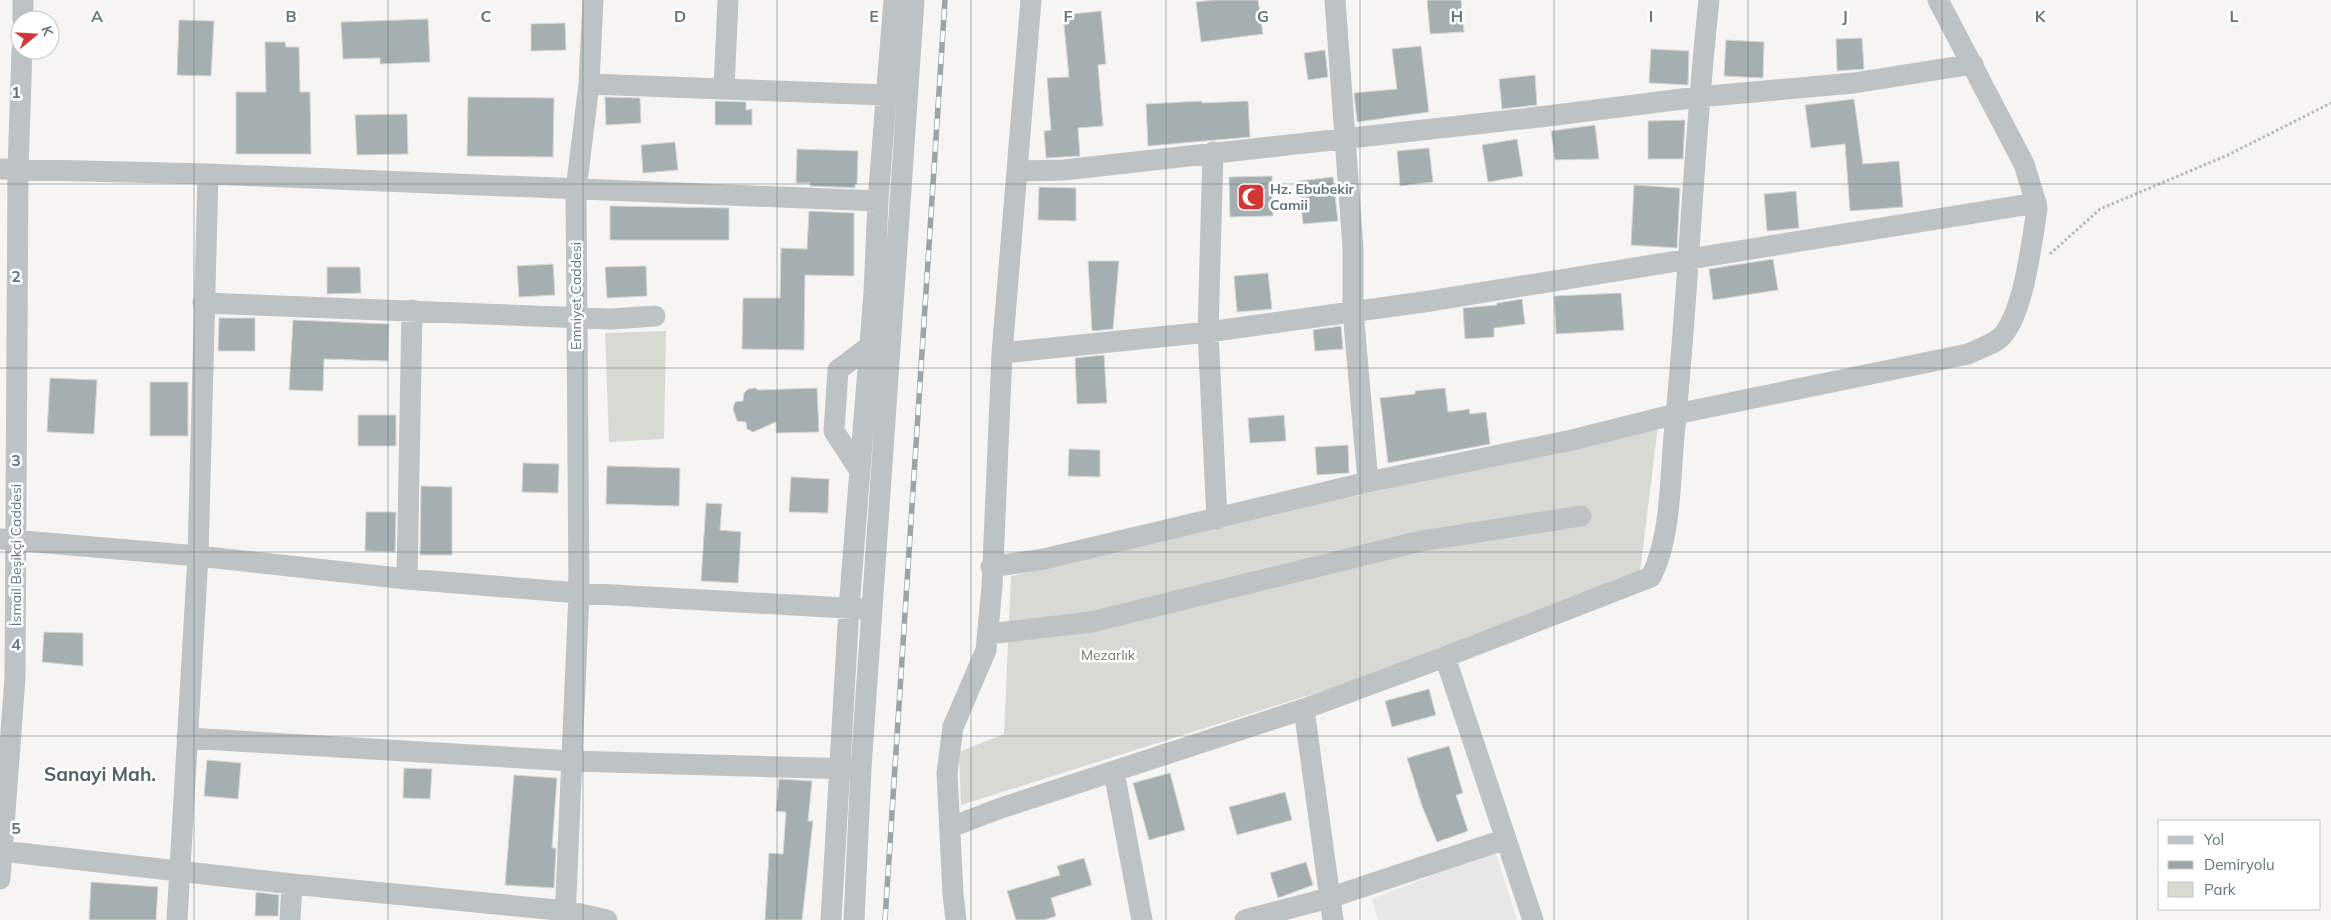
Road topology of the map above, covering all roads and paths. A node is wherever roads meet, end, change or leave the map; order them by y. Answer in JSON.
{"nodes":[{"id":1,"x":593,"y":0,"type":"edge"},
{"id":2,"x":728,"y":0,"type":"edge"},
{"id":3,"x":894,"y":0,"type":"edge"},
{"id":4,"x":914,"y":0,"type":"edge"},
{"id":5,"x":1031,"y":0,"type":"edge"},
{"id":6,"x":1335,"y":0,"type":"edge"},
{"id":7,"x":1709,"y":0,"type":"edge"},
{"id":8,"x":1938,"y":0,"type":"edge"},
{"id":9,"x":21,"y":60,"type":"edge"},
{"id":10,"x":1973,"y":64,"type":"junction"},
{"id":11,"x":589,"y":84,"type":"junction"},
{"id":12,"x":724,"y":89,"type":"junction"},
{"id":13,"x":886,"y":95,"type":"junction"},
{"id":14,"x":1698,"y":97,"type":"junction"},
{"id":15,"x":2331,"y":103,"type":"edge"},
{"id":16,"x":1346,"y":137,"type":"junction"},
{"id":17,"x":1213,"y":152,"type":"junction"},
{"id":18,"x":9,"y":169,"type":"edge"},
{"id":19,"x":1018,"y":171,"type":"junction"},
{"id":20,"x":208,"y":174,"type":"junction"},
{"id":21,"x":576,"y":190,"type":"junction"},
{"id":22,"x":878,"y":202,"type":"junction"},
{"id":23,"x":2036,"y":203,"type":"junction"},
{"id":24,"x":2049,"y":254,"type":"dead end"},
{"id":25,"x":1689,"y":260,"type":"junction"},
{"id":26,"x":204,"y":303,"type":"junction"},
{"id":27,"x":412,"y":310,"type":"junction"},
{"id":28,"x":1353,"y":311,"type":"junction"},
{"id":29,"x":655,"y":316,"type":"dead end"},
{"id":30,"x":576,"y":317,"type":"junction"},
{"id":31,"x":1208,"y":332,"type":"junction"},
{"id":32,"x":870,"y":346,"type":"junction"},
{"id":33,"x":1002,"y":353,"type":"junction"},
{"id":34,"x":1676,"y":414,"type":"junction"},
{"id":35,"x":860,"y":471,"type":"junction"},
{"id":36,"x":1368,"y":482,"type":"junction"},
{"id":37,"x":1581,"y":516,"type":"dead end"},
{"id":38,"x":1217,"y":520,"type":"junction"},
{"id":39,"x":8,"y":539,"type":"edge"},
{"id":40,"x":198,"y":556,"type":"junction"},
{"id":41,"x":991,"y":567,"type":"junction"},
{"id":42,"x":407,"y":580,"type":"junction"},
{"id":43,"x":579,"y":593,"type":"junction"},
{"id":44,"x":849,"y":608,"type":"junction"},
{"id":45,"x":872,"y":610,"type":"junction"},
{"id":46,"x":988,"y":634,"type":"junction"},
{"id":47,"x":1445,"y":657,"type":"junction"},
{"id":48,"x":1304,"y":709,"type":"junction"},
{"id":49,"x":187,"y":738,"type":"junction"},
{"id":50,"x":572,"y":761,"type":"junction"},
{"id":51,"x":850,"y":769,"type":"junction"},
{"id":52,"x":1114,"y":772,"type":"junction"},
{"id":53,"x":951,"y":827,"type":"junction"},
{"id":54,"x":1506,"y":839,"type":"junction"},
{"id":55,"x":2,"y":852,"type":"junction"},
{"id":56,"x":181,"y":872,"type":"junction"},
{"id":57,"x":0,"y":879,"type":"edge"},
{"id":58,"x":292,"y":884,"type":"junction"},
{"id":59,"x":1329,"y":898,"type":"junction"},
{"id":60,"x":566,"y":916,"type":"edge"},
{"id":61,"x":177,"y":920,"type":"edge"},
{"id":62,"x":290,"y":920,"type":"edge"},
{"id":63,"x":607,"y":920,"type":"edge"},
{"id":64,"x":831,"y":920,"type":"edge"},
{"id":65,"x":854,"y":920,"type":"edge"},
{"id":66,"x":956,"y":920,"type":"edge"},
{"id":67,"x":1142,"y":920,"type":"edge"},
{"id":68,"x":1245,"y":920,"type":"edge"},
{"id":69,"x":1332,"y":920,"type":"edge"},
{"id":70,"x":1533,"y":920,"type":"edge"}],
"edges":[{"from":1,"to":11,"type":"street","name":"Emniyet Caddesi"},
{"from":2,"to":12,"type":"street"},
{"from":3,"to":13,"type":"street"},
{"from":4,"to":45,"type":"street"},
{"from":5,"to":19,"type":"street"},
{"from":6,"to":16,"type":"street"},
{"from":7,"to":14,"type":"street"},
{"from":8,"to":10,"type":"street"},
{"from":9,"to":18,"type":"street","name":"İsmail Beşikçi Caddesi"},
{"from":10,"to":14,"type":"street"},
{"from":10,"to":23,"type":"street"},
{"from":11,"to":12,"type":"street"},
{"from":11,"to":21,"type":"street","name":"Emniyet Caddesi"},
{"from":12,"to":13,"type":"street"},
{"from":13,"to":22,"type":"street"},
{"from":14,"to":16,"type":"street"},
{"from":14,"to":25,"type":"street"},
{"from":15,"to":24,"type":"path"},
{"from":16,"to":17,"type":"street"},
{"from":16,"to":28,"type":"street"},
{"from":17,"to":19,"type":"street"},
{"from":17,"to":31,"type":"street"},
{"from":18,"to":20,"type":"street"},
{"from":18,"to":39,"type":"street","name":"İsmail Beşikçi Caddesi"},
{"from":19,"to":33,"type":"street"},
{"from":20,"to":21,"type":"street"},
{"from":20,"to":26,"type":"street"},
{"from":21,"to":22,"type":"street"},
{"from":21,"to":30,"type":"street","name":"Emniyet Caddesi"},
{"from":22,"to":32,"type":"street"},
{"from":23,"to":25,"type":"street"},
{"from":23,"to":34,"type":"street"},
{"from":25,"to":28,"type":"street"},
{"from":25,"to":34,"type":"street"},
{"from":26,"to":27,"type":"street"},
{"from":26,"to":40,"type":"street"},
{"from":27,"to":30,"type":"street"},
{"from":27,"to":42,"type":"street"},
{"from":28,"to":31,"type":"street"},
{"from":28,"to":36,"type":"street"},
{"from":29,"to":30,"type":"street"},
{"from":30,"to":43,"type":"street","name":"Emniyet Caddesi"},
{"from":31,"to":33,"type":"street"},
{"from":31,"to":38,"type":"street"},
{"from":32,"to":35,"type":"street"},
{"from":32,"to":35,"type":"street"},
{"from":33,"to":41,"type":"street"},
{"from":34,"to":36,"type":"street"},
{"from":34,"to":47,"type":"street"},
{"from":35,"to":44,"type":"street"},
{"from":36,"to":38,"type":"street"},
{"from":37,"to":46,"type":"street"},
{"from":38,"to":41,"type":"street"},
{"from":39,"to":40,"type":"street"},
{"from":39,"to":55,"type":"street","name":"İsmail Beşikçi Caddesi"},
{"from":40,"to":42,"type":"street"},
{"from":40,"to":49,"type":"street"},
{"from":41,"to":46,"type":"street"},
{"from":42,"to":43,"type":"street"},
{"from":43,"to":44,"type":"street"},
{"from":43,"to":50,"type":"street","name":"Emniyet Caddesi"},
{"from":44,"to":45,"type":"street"},
{"from":44,"to":51,"type":"street"},
{"from":45,"to":51,"type":"street"},
{"from":46,"to":53,"type":"street"},
{"from":47,"to":48,"type":"street"},
{"from":47,"to":54,"type":"street"},
{"from":48,"to":52,"type":"street"},
{"from":48,"to":59,"type":"street"},
{"from":49,"to":50,"type":"street"},
{"from":49,"to":56,"type":"street"},
{"from":50,"to":51,"type":"street"},
{"from":50,"to":60,"type":"street","name":"Emniyet Caddesi"},
{"from":51,"to":64,"type":"street"},
{"from":51,"to":65,"type":"street"},
{"from":52,"to":53,"type":"street"},
{"from":52,"to":67,"type":"street"},
{"from":53,"to":66,"type":"street"},
{"from":54,"to":59,"type":"street"},
{"from":54,"to":70,"type":"street"},
{"from":55,"to":56,"type":"street"},
{"from":55,"to":57,"type":"street","name":"İsmail Beşikçi Caddesi"},
{"from":56,"to":58,"type":"street"},
{"from":56,"to":61,"type":"street"},
{"from":58,"to":60,"type":"street"},
{"from":58,"to":62,"type":"street"},
{"from":59,"to":68,"type":"street"},
{"from":59,"to":69,"type":"street"},
{"from":60,"to":63,"type":"street"}]}
